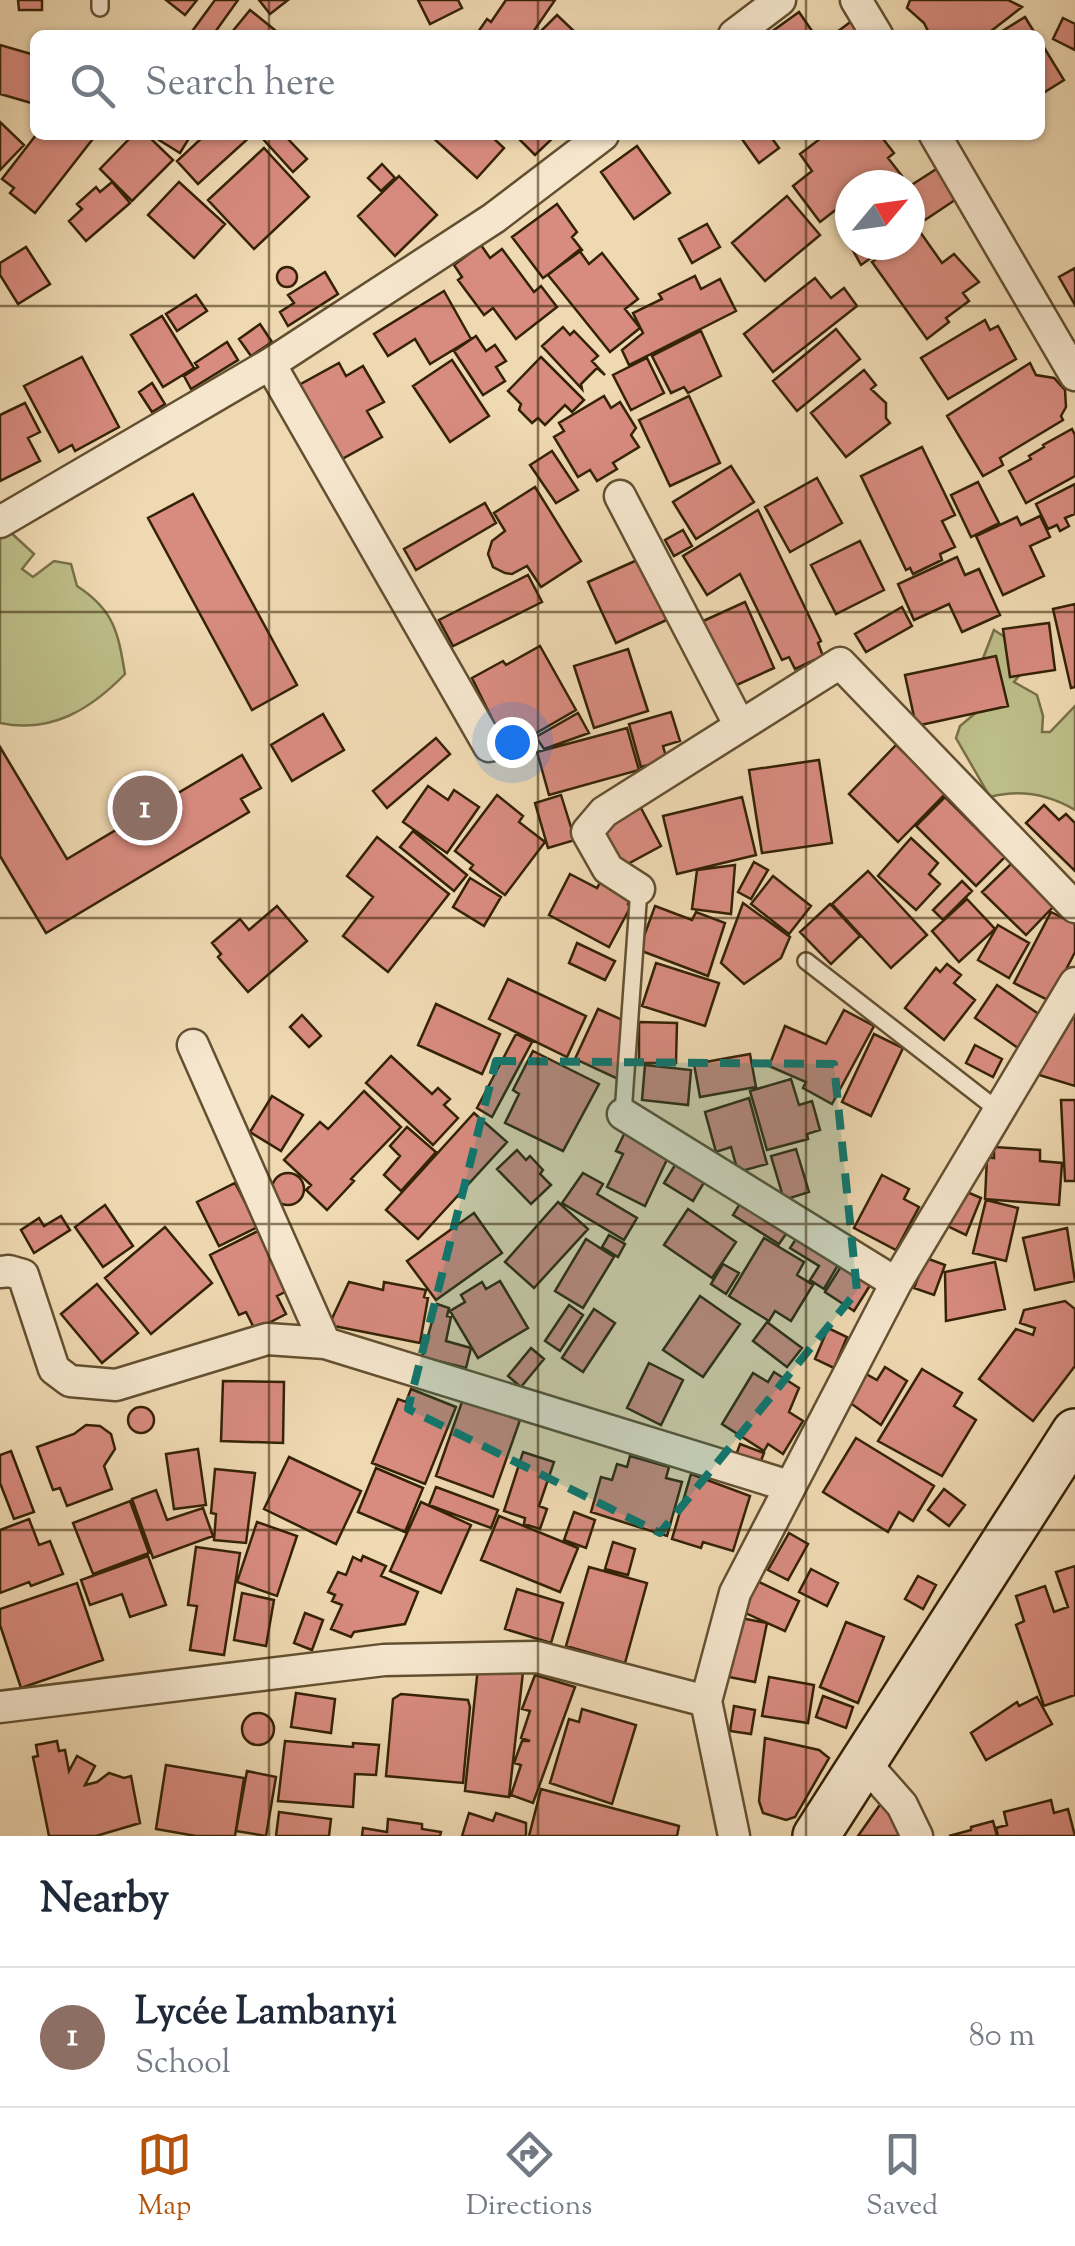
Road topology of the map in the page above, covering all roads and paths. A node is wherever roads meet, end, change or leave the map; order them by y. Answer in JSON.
{"nodes":[{"id":1,"x":780,"y":0,"type":"edge"},
{"id":2,"x":856,"y":0,"type":"edge"},
{"id":3,"x":741,"y":30,"type":"edge"},
{"id":4,"x":874,"y":30,"type":"edge"},
{"id":5,"x":596,"y":140,"type":"edge"},
{"id":6,"x":938,"y":140,"type":"edge"},
{"id":7,"x":270,"y":364,"type":"junction"},
{"id":8,"x":1075,"y":375,"type":"edge"},
{"id":9,"x":620,"y":496,"type":"dead end"},
{"id":10,"x":0,"y":522,"type":"edge"},
{"id":11,"x":740,"y":726,"type":"junction"},
{"id":12,"x":489,"y":746,"type":"dead end"},
{"id":13,"x":639,"y":889,"type":"joint"},
{"id":14,"x":1075,"y":907,"type":"edge"},
{"id":15,"x":806,"y":960,"type":"dead end"},
{"id":16,"x":1075,"y":983,"type":"edge"},
{"id":17,"x":194,"y":1045,"type":"dead end"},
{"id":18,"x":999,"y":1111,"type":"junction"},
{"id":19,"x":623,"y":1114,"type":"joint"},
{"id":20,"x":0,"y":1272,"type":"edge"},
{"id":21,"x":896,"y":1284,"type":"junction"},
{"id":22,"x":325,"y":1342,"type":"junction"},
{"id":23,"x":1075,"y":1432,"type":"edge"},
{"id":24,"x":788,"y":1486,"type":"junction"},
{"id":25,"x":706,"y":1701,"type":"junction"},
{"id":26,"x":0,"y":1707,"type":"edge"},
{"id":27,"x":864,"y":1762,"type":"junction"},
{"id":28,"x":734,"y":1836,"type":"edge"},
{"id":29,"x":816,"y":1836,"type":"edge"},
{"id":30,"x":917,"y":1836,"type":"edge"}],
"edges":[{"from":1,"to":3,"type":"street"},
{"from":2,"to":4,"type":"street"},
{"from":5,"to":7,"type":"street"},
{"from":6,"to":8,"type":"street"},
{"from":7,"to":10,"type":"street"},
{"from":7,"to":12,"type":"street"},
{"from":9,"to":11,"type":"street"},
{"from":11,"to":13,"type":"street"},
{"from":11,"to":14,"type":"street"},
{"from":13,"to":19,"type":"lane"},
{"from":15,"to":18,"type":"lane"},
{"from":16,"to":18,"type":"street"},
{"from":17,"to":22,"type":"street"},
{"from":18,"to":21,"type":"street"},
{"from":19,"to":21,"type":"street"},
{"from":20,"to":22,"type":"street"},
{"from":21,"to":24,"type":"street"},
{"from":22,"to":24,"type":"street"},
{"from":23,"to":27,"type":"street"},
{"from":24,"to":25,"type":"street"},
{"from":25,"to":26,"type":"street"},
{"from":25,"to":28,"type":"street"},
{"from":27,"to":29,"type":"street"},
{"from":27,"to":30,"type":"street"}]}
